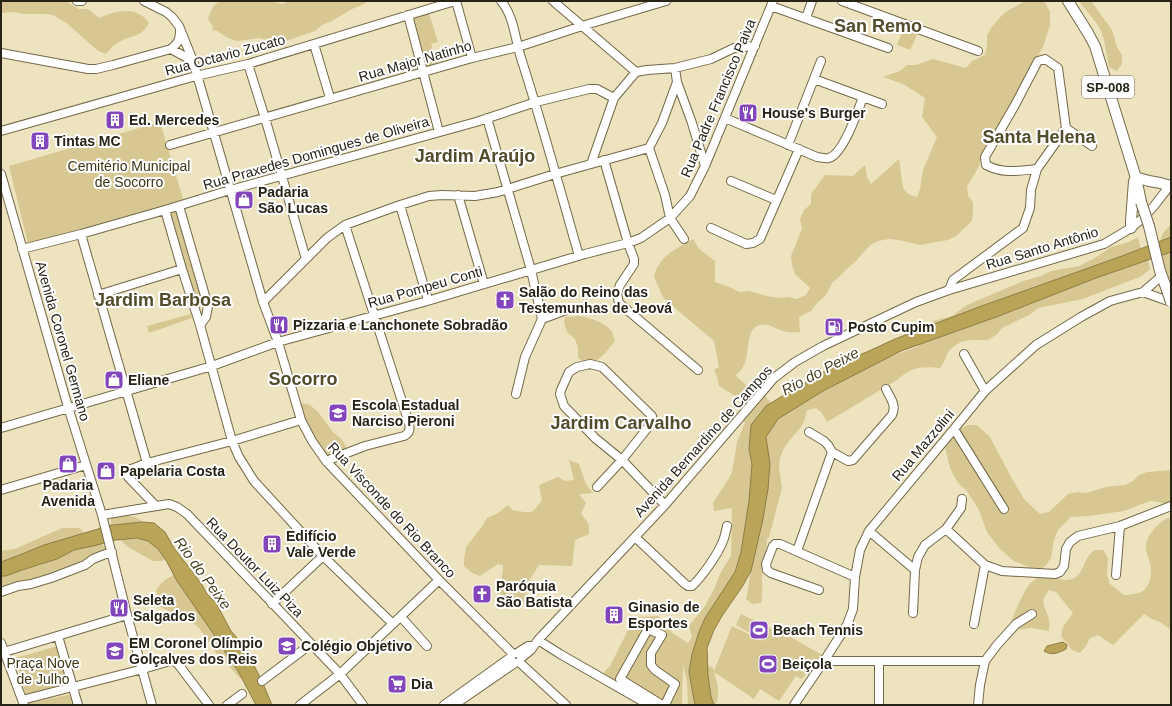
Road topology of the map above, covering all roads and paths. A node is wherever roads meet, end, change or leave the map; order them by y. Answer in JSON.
{"nodes":[{"id":1,"x":76,"y":1,"type":"edge"},
{"id":2,"x":82,"y":1,"type":"edge"},
{"id":3,"x":144,"y":1,"type":"edge"},
{"id":4,"x":455,"y":1,"type":"edge"},
{"id":5,"x":501,"y":1,"type":"edge"},
{"id":6,"x":552,"y":1,"type":"edge"},
{"id":7,"x":666,"y":1,"type":"edge"},
{"id":8,"x":812,"y":1,"type":"edge"},
{"id":9,"x":842,"y":1,"type":"edge"},
{"id":10,"x":1068,"y":1,"type":"edge"},
{"id":11,"x":772,"y":4,"type":"edge"},
{"id":12,"x":408,"y":15,"type":"junction"},
{"id":13,"x":806,"y":18,"type":"junction"},
{"id":14,"x":179,"y":26,"type":"junction"},
{"id":15,"x":582,"y":26,"type":"junction"},
{"id":16,"x":314,"y":44,"type":"junction"},
{"id":17,"x":755,"y":46,"type":"junction"},
{"id":18,"x":518,"y":47,"type":"junction"},
{"id":19,"x":888,"y":48,"type":"dead end"},
{"id":20,"x":171,"y":49,"type":"junction"},
{"id":21,"x":978,"y":50,"type":"dead end"},
{"id":22,"x":1,"y":53,"type":"edge"},
{"id":23,"x":472,"y":58,"type":"junction"},
{"id":24,"x":193,"y":61,"type":"junction"},
{"id":25,"x":821,"y":61,"type":"dead end"},
{"id":26,"x":248,"y":64,"type":"junction"},
{"id":27,"x":675,"y":68,"type":"junction"},
{"id":28,"x":424,"y":72,"type":"junction"},
{"id":29,"x":636,"y":72,"type":"junction"},
{"id":30,"x":196,"y":76,"type":"junction"},
{"id":31,"x":814,"y":78,"type":"junction"},
{"id":32,"x":677,"y":82,"type":"junction"},
{"id":33,"x":863,"y":97,"type":"junction"},
{"id":34,"x":330,"y":98,"type":"junction"},
{"id":35,"x":614,"y":98,"type":"junction"},
{"id":36,"x":536,"y":102,"type":"junction"},
{"id":37,"x":882,"y":104,"type":"dead end"},
{"id":38,"x":266,"y":118,"type":"junction"},
{"id":39,"x":487,"y":118,"type":"junction"},
{"id":40,"x":725,"y":118,"type":"junction"},
{"id":41,"x":1066,"y":128,"type":"junction"},
{"id":42,"x":1,"y":131,"type":"edge"},
{"id":43,"x":214,"y":132,"type":"junction"},
{"id":44,"x":439,"y":132,"type":"junction"},
{"id":45,"x":788,"y":143,"type":"junction"},
{"id":46,"x":170,"y":145,"type":"dead end"},
{"id":47,"x":1092,"y":146,"type":"dead end"},
{"id":48,"x":650,"y":148,"type":"junction"},
{"id":49,"x":799,"y":149,"type":"junction"},
{"id":50,"x":604,"y":160,"type":"junction"},
{"id":51,"x":591,"y":164,"type":"junction"},
{"id":52,"x":705,"y":166,"type":"junction"},
{"id":53,"x":1037,"y":169,"type":"junction"},
{"id":54,"x":1,"y":174,"type":"edge"},
{"id":55,"x":556,"y":174,"type":"junction"},
{"id":56,"x":282,"y":176,"type":"junction"},
{"id":57,"x":731,"y":181,"type":"dead end"},
{"id":58,"x":1137,"y":182,"type":"junction"},
{"id":59,"x":1170,"y":185,"type":"edge"},
{"id":60,"x":230,"y":190,"type":"junction"},
{"id":61,"x":508,"y":190,"type":"junction"},
{"id":62,"x":458,"y":196,"type":"junction"},
{"id":63,"x":776,"y":200,"type":"junction"},
{"id":64,"x":400,"y":205,"type":"junction"},
{"id":65,"x":179,"y":206,"type":"junction"},
{"id":66,"x":165,"y":210,"type":"junction"},
{"id":67,"x":670,"y":218,"type":"junction"},
{"id":68,"x":345,"y":225,"type":"junction"},
{"id":69,"x":711,"y":228,"type":"dead end"},
{"id":70,"x":1131,"y":228,"type":"junction"},
{"id":71,"x":81,"y":234,"type":"junction"},
{"id":72,"x":684,"y":239,"type":"dead end"},
{"id":73,"x":628,"y":243,"type":"junction"},
{"id":74,"x":22,"y":249,"type":"junction"},
{"id":75,"x":579,"y":256,"type":"junction"},
{"id":76,"x":306,"y":259,"type":"junction"},
{"id":77,"x":182,"y":269,"type":"junction"},
{"id":78,"x":531,"y":270,"type":"junction"},
{"id":79,"x":1161,"y":274,"type":"junction"},
{"id":80,"x":484,"y":284,"type":"junction"},
{"id":81,"x":949,"y":290,"type":"junction"},
{"id":82,"x":1143,"y":292,"type":"junction"},
{"id":83,"x":98,"y":295,"type":"junction"},
{"id":84,"x":428,"y":300,"type":"junction"},
{"id":85,"x":263,"y":302,"type":"junction"},
{"id":86,"x":1171,"y":302,"type":"edge"},
{"id":87,"x":569,"y":309,"type":"dead end"},
{"id":88,"x":374,"y":315,"type":"junction"},
{"id":89,"x":542,"y":319,"type":"junction"},
{"id":90,"x":201,"y":320,"type":"junction"},
{"id":91,"x":278,"y":342,"type":"junction"},
{"id":92,"x":964,"y":354,"type":"dead end"},
{"id":93,"x":212,"y":366,"type":"junction"},
{"id":94,"x":698,"y":370,"type":"dead end"},
{"id":95,"x":886,"y":389,"type":"dead end"},
{"id":96,"x":127,"y":391,"type":"junction"},
{"id":97,"x":985,"y":391,"type":"junction"},
{"id":98,"x":516,"y":394,"type":"dead end"},
{"id":99,"x":68,"y":407,"type":"junction"},
{"id":100,"x":302,"y":420,"type":"junction"},
{"id":101,"x":1,"y":428,"type":"edge"},
{"id":102,"x":954,"y":429,"type":"junction"},
{"id":103,"x":809,"y":432,"type":"dead end"},
{"id":104,"x":232,"y":440,"type":"junction"},
{"id":105,"x":832,"y":452,"type":"junction"},
{"id":106,"x":622,"y":460,"type":"junction"},
{"id":107,"x":326,"y":461,"type":"junction"},
{"id":108,"x":147,"y":463,"type":"junction"},
{"id":109,"x":86,"y":465,"type":"junction"},
{"id":110,"x":597,"y":487,"type":"dead end"},
{"id":111,"x":1,"y":490,"type":"edge"},
{"id":112,"x":962,"y":499,"type":"dead end"},
{"id":113,"x":665,"y":505,"type":"junction"},
{"id":114,"x":156,"y":506,"type":"junction"},
{"id":115,"x":1171,"y":506,"type":"edge"},
{"id":116,"x":1004,"y":509,"type":"dead end"},
{"id":117,"x":102,"y":517,"type":"junction"},
{"id":118,"x":727,"y":526,"type":"dead end"},
{"id":119,"x":1120,"y":526,"type":"junction"},
{"id":120,"x":870,"y":529,"type":"junction"},
{"id":121,"x":946,"y":529,"type":"junction"},
{"id":122,"x":635,"y":537,"type":"junction"},
{"id":123,"x":111,"y":551,"type":"junction"},
{"id":124,"x":797,"y":551,"type":"junction"},
{"id":125,"x":323,"y":556,"type":"junction"},
{"id":126,"x":985,"y":565,"type":"junction"},
{"id":127,"x":916,"y":567,"type":"junction"},
{"id":128,"x":1116,"y":575,"type":"dead end"},
{"id":129,"x":855,"y":577,"type":"junction"},
{"id":130,"x":439,"y":580,"type":"junction"},
{"id":131,"x":819,"y":590,"type":"dead end"},
{"id":132,"x":1,"y":592,"type":"edge"},
{"id":133,"x":272,"y":604,"type":"junction"},
{"id":134,"x":913,"y":613,"type":"dead end"},
{"id":135,"x":1032,"y":614,"type":"dead end"},
{"id":136,"x":127,"y":615,"type":"junction"},
{"id":137,"x":401,"y":617,"type":"junction"},
{"id":138,"x":393,"y":624,"type":"junction"},
{"id":139,"x":974,"y":624,"type":"dead end"},
{"id":140,"x":58,"y":636,"type":"junction"},
{"id":141,"x":538,"y":640,"type":"junction"},
{"id":142,"x":1,"y":643,"type":"edge"},
{"id":143,"x":311,"y":644,"type":"junction"},
{"id":144,"x":426,"y":646,"type":"dead end"},
{"id":145,"x":3,"y":653,"type":"edge"},
{"id":146,"x":516,"y":658,"type":"junction"},
{"id":147,"x":824,"y":661,"type":"junction"},
{"id":148,"x":879,"y":661,"type":"junction"},
{"id":149,"x":985,"y":661,"type":"junction"},
{"id":150,"x":143,"y":669,"type":"junction"},
{"id":151,"x":340,"y":674,"type":"junction"},
{"id":152,"x":262,"y":681,"type":"dead end"},
{"id":153,"x":618,"y":683,"type":"junction"},
{"id":154,"x":74,"y":687,"type":"junction"},
{"id":155,"x":242,"y":694,"type":"dead end"},
{"id":156,"x":23,"y":702,"type":"edge"},
{"id":157,"x":644,"y":704,"type":"edge"},
{"id":158,"x":78,"y":705,"type":"edge"},
{"id":159,"x":152,"y":705,"type":"edge"},
{"id":160,"x":209,"y":705,"type":"edge"},
{"id":161,"x":227,"y":705,"type":"edge"},
{"id":162,"x":300,"y":705,"type":"edge"},
{"id":163,"x":363,"y":705,"type":"edge"},
{"id":164,"x":444,"y":705,"type":"edge"},
{"id":165,"x":454,"y":705,"type":"edge"},
{"id":166,"x":566,"y":705,"type":"edge"},
{"id":167,"x":664,"y":705,"type":"edge"},
{"id":168,"x":794,"y":705,"type":"edge"},
{"id":169,"x":879,"y":705,"type":"edge"},
{"id":170,"x":978,"y":705,"type":"edge"}],
"edges":[{"from":1,"to":2,"type":"street"},
{"from":3,"to":14,"type":"street"},
{"from":4,"to":12,"type":"street","name":"Rua Octavio Zucato"},
{"from":4,"to":23,"type":"street"},
{"from":5,"to":18,"type":"street"},
{"from":6,"to":15,"type":"street"},
{"from":7,"to":15,"type":"street","name":"Rua Major Natinho"},
{"from":8,"to":13,"type":"street"},
{"from":9,"to":21,"type":"street"},
{"from":10,"to":58,"type":"main road","number":"SP-008"},
{"from":11,"to":13,"type":"street"},
{"from":11,"to":17,"type":"street","name":"Rua Padre Francisco Paiva"},
{"from":12,"to":16,"type":"street","name":"Rua Octavio Zucato"},
{"from":12,"to":28,"type":"street"},
{"from":13,"to":19,"type":"street"},
{"from":14,"to":20,"type":"street"},
{"from":14,"to":24,"type":"street","name":"Rua Visconde do Rio Branco"},
{"from":15,"to":18,"type":"street","name":"Rua Major Natinho"},
{"from":15,"to":29,"type":"street"},
{"from":16,"to":26,"type":"street","name":"Rua Octavio Zucato"},
{"from":16,"to":34,"type":"street"},
{"from":17,"to":27,"type":"street"},
{"from":17,"to":40,"type":"street","name":"Rua Padre Francisco Paiva"},
{"from":18,"to":23,"type":"street","name":"Rua Major Natinho"},
{"from":18,"to":36,"type":"street"},
{"from":20,"to":22,"type":"street"},
{"from":20,"to":24,"type":"street"},
{"from":23,"to":28,"type":"street","name":"Rua Major Natinho"},
{"from":24,"to":30,"type":"street","name":"Rua Visconde do Rio Branco"},
{"from":25,"to":31,"type":"street"},
{"from":26,"to":30,"type":"street","name":"Rua Octavio Zucato"},
{"from":26,"to":38,"type":"street"},
{"from":27,"to":29,"type":"street"},
{"from":27,"to":32,"type":"street"},
{"from":28,"to":34,"type":"street","name":"Rua Major Natinho"},
{"from":28,"to":44,"type":"street"},
{"from":29,"to":35,"type":"street"},
{"from":30,"to":42,"type":"street","name":"Rua Octavio Zucato"},
{"from":30,"to":43,"type":"street","name":"Rua Visconde do Rio Branco"},
{"from":31,"to":33,"type":"street"},
{"from":31,"to":45,"type":"street"},
{"from":32,"to":48,"type":"street"},
{"from":32,"to":52,"type":"street"},
{"from":33,"to":37,"type":"street"},
{"from":33,"to":49,"type":"street"},
{"from":34,"to":38,"type":"street","name":"Rua Major Natinho"},
{"from":35,"to":36,"type":"street","name":"Rua Praxedes Domingues de Oliveira"},
{"from":35,"to":51,"type":"street"},
{"from":36,"to":39,"type":"street","name":"Rua Praxedes Domingues de Oliveira"},
{"from":36,"to":55,"type":"street"},
{"from":38,"to":43,"type":"street","name":"Rua Major Natinho"},
{"from":38,"to":56,"type":"street"},
{"from":39,"to":44,"type":"street","name":"Rua Praxedes Domingues de Oliveira"},
{"from":39,"to":61,"type":"street"},
{"from":40,"to":45,"type":"street"},
{"from":40,"to":52,"type":"street","name":"Rua Padre Francisco Paiva"},
{"from":41,"to":47,"type":"street"},
{"from":41,"to":53,"type":"street"},
{"from":41,"to":53,"type":"street"},
{"from":43,"to":46,"type":"street","name":"Rua Major Natinho"},
{"from":43,"to":60,"type":"street","name":"Rua Visconde do Rio Branco"},
{"from":44,"to":56,"type":"street","name":"Rua Praxedes Domingues de Oliveira"},
{"from":45,"to":49,"type":"street"},
{"from":48,"to":50,"type":"street"},
{"from":48,"to":67,"type":"street"},
{"from":49,"to":63,"type":"street"},
{"from":50,"to":51,"type":"street"},
{"from":50,"to":73,"type":"street"},
{"from":51,"to":55,"type":"street"},
{"from":52,"to":67,"type":"street","name":"Rua Padre Francisco Paiva"},
{"from":53,"to":81,"type":"street"},
{"from":54,"to":74,"type":"street","name":"Avenida Coronel Germano"},
{"from":55,"to":61,"type":"street"},
{"from":55,"to":75,"type":"street"},
{"from":56,"to":60,"type":"street","name":"Rua Praxedes Domingues de Oliveira"},
{"from":56,"to":76,"type":"street"},
{"from":57,"to":63,"type":"street"},
{"from":58,"to":59,"type":"main road"},
{"from":58,"to":70,"type":"main road"},
{"from":58,"to":79,"type":"main road","number":"SP-008","bridge":true},
{"from":59,"to":70,"type":"street","name":"Rua Santo Antônio"},
{"from":60,"to":65,"type":"street","name":"Rua Praxedes Domingues de Oliveira"},
{"from":60,"to":85,"type":"street","name":"Rua Visconde do Rio Branco"},
{"from":61,"to":62,"type":"street"},
{"from":61,"to":78,"type":"street"},
{"from":62,"to":64,"type":"street"},
{"from":62,"to":80,"type":"street"},
{"from":63,"to":69,"type":"street"},
{"from":64,"to":68,"type":"street"},
{"from":64,"to":84,"type":"street"},
{"from":65,"to":66,"type":"street","name":"Rua Praxedes Domingues de Oliveira"},
{"from":65,"to":90,"type":"street"},
{"from":66,"to":71,"type":"street","name":"Rua Praxedes Domingues de Oliveira"},
{"from":66,"to":77,"type":"street"},
{"from":67,"to":72,"type":"street"},
{"from":67,"to":73,"type":"street","name":"Rua Padre Francisco Paiva"},
{"from":68,"to":76,"type":"street"},
{"from":68,"to":88,"type":"street"},
{"from":70,"to":81,"type":"street","name":"Rua Santo Antônio"},
{"from":71,"to":74,"type":"street","name":"Rua Praxedes Domingues de Oliveira"},
{"from":71,"to":83,"type":"street"},
{"from":73,"to":75,"type":"street","name":"Rua Padre Francisco Paiva"},
{"from":73,"to":94,"type":"street"},
{"from":74,"to":99,"type":"street","name":"Avenida Coronel Germano"},
{"from":75,"to":78,"type":"street","name":"Rua Pompeu Conti"},
{"from":76,"to":85,"type":"street"},
{"from":77,"to":83,"type":"street"},
{"from":77,"to":90,"type":"street"},
{"from":78,"to":80,"type":"street","name":"Rua Pompeu Conti"},
{"from":78,"to":89,"type":"street"},
{"from":79,"to":82,"type":"street","name":"Rua Mazzolini"},
{"from":79,"to":86,"type":"main road","number":"SP-008","bridge":true},
{"from":80,"to":84,"type":"street","name":"Rua Pompeu Conti"},
{"from":81,"to":113,"type":"street","name":"Avenida Bernardino de Campos"},
{"from":82,"to":86,"type":"street"},
{"from":82,"to":97,"type":"street","name":"Rua Mazzolini"},
{"from":83,"to":96,"type":"street"},
{"from":84,"to":88,"type":"street","name":"Rua Pompeu Conti"},
{"from":85,"to":91,"type":"street","name":"Rua Visconde do Rio Branco"},
{"from":87,"to":89,"type":"street"},
{"from":88,"to":91,"type":"street","name":"Rua Pompeu Conti"},
{"from":88,"to":107,"type":"street"},
{"from":89,"to":98,"type":"street"},
{"from":90,"to":93,"type":"street"},
{"from":91,"to":93,"type":"street","name":"Rua Pompeu Conti"},
{"from":91,"to":100,"type":"street","name":"Rua Visconde do Rio Branco"},
{"from":92,"to":97,"type":"street"},
{"from":93,"to":96,"type":"street","name":"Rua Pompeu Conti"},
{"from":93,"to":104,"type":"street"},
{"from":95,"to":105,"type":"street"},
{"from":96,"to":99,"type":"street","name":"Rua Pompeu Conti"},
{"from":96,"to":108,"type":"street"},
{"from":97,"to":102,"type":"street","name":"Rua Mazzolini"},
{"from":99,"to":101,"type":"street","name":"Rua Pompeu Conti"},
{"from":99,"to":109,"type":"street","name":"Avenida Coronel Germano"},
{"from":100,"to":104,"type":"street"},
{"from":100,"to":107,"type":"street","name":"Rua Visconde do Rio Branco"},
{"from":102,"to":116,"type":"street"},
{"from":102,"to":120,"type":"street","name":"Rua Mazzolini"},
{"from":103,"to":105,"type":"street"},
{"from":104,"to":108,"type":"street"},
{"from":104,"to":125,"type":"street"},
{"from":105,"to":124,"type":"street"},
{"from":106,"to":106,"type":"street"},
{"from":106,"to":110,"type":"street"},
{"from":106,"to":113,"type":"street"},
{"from":107,"to":130,"type":"street","name":"Rua Visconde do Rio Branco"},
{"from":108,"to":114,"type":"street"},
{"from":109,"to":111,"type":"street"},
{"from":109,"to":117,"type":"street","name":"Avenida Coronel Germano"},
{"from":112,"to":121,"type":"street"},
{"from":113,"to":122,"type":"street","name":"Avenida Bernardino de Campos"},
{"from":114,"to":117,"type":"street","name":"Rua Doutor Luiz Piza"},
{"from":114,"to":133,"type":"street","name":"Rua Doutor Luiz Piza"},
{"from":115,"to":119,"type":"street"},
{"from":117,"to":123,"type":"street","name":"Avenida Coronel Germano"},
{"from":118,"to":122,"type":"street"},
{"from":119,"to":126,"type":"street"},
{"from":119,"to":128,"type":"street"},
{"from":120,"to":127,"type":"street"},
{"from":120,"to":129,"type":"street","name":"Rua Mazzolini"},
{"from":121,"to":126,"type":"street"},
{"from":121,"to":127,"type":"street"},
{"from":122,"to":141,"type":"street","name":"Avenida Bernardino de Campos"},
{"from":123,"to":132,"type":"street"},
{"from":123,"to":136,"type":"street","name":"Avenida Coronel Germano"},
{"from":124,"to":129,"type":"street"},
{"from":124,"to":131,"type":"street"},
{"from":125,"to":133,"type":"street"},
{"from":125,"to":138,"type":"street"},
{"from":126,"to":139,"type":"street"},
{"from":127,"to":134,"type":"street"},
{"from":129,"to":147,"type":"street","name":"Rua Mazzolini"},
{"from":130,"to":137,"type":"street"},
{"from":130,"to":146,"type":"street","name":"Rua Visconde do Rio Branco"},
{"from":133,"to":143,"type":"street","name":"Rua Doutor Luiz Piza"},
{"from":135,"to":149,"type":"street"},
{"from":136,"to":140,"type":"street"},
{"from":136,"to":150,"type":"street","name":"Avenida Coronel Germano"},
{"from":137,"to":138,"type":"street"},
{"from":137,"to":144,"type":"street"},
{"from":138,"to":151,"type":"street"},
{"from":140,"to":145,"type":"street"},
{"from":140,"to":154,"type":"street"},
{"from":141,"to":146,"type":"street","name":"Avenida Bernardino de Campos"},
{"from":141,"to":153,"type":"street"},
{"from":142,"to":145,"type":"street"},
{"from":143,"to":151,"type":"street","name":"Rua Doutor Luiz Piza"},
{"from":143,"to":152,"type":"street"},
{"from":145,"to":156,"type":"street"},
{"from":146,"to":164,"type":"street","name":"Avenida Bernardino de Campos"},
{"from":146,"to":165,"type":"street","name":"Avenida Bernardino de Campos"},
{"from":146,"to":166,"type":"street","name":"Rua Visconde do Rio Branco"},
{"from":147,"to":148,"type":"street"},
{"from":147,"to":168,"type":"street","name":"Rua Mazzolini"},
{"from":148,"to":149,"type":"street"},
{"from":148,"to":169,"type":"street"},
{"from":149,"to":170,"type":"street"},
{"from":150,"to":154,"type":"street"},
{"from":150,"to":159,"type":"street","name":"Avenida Coronel Germano"},
{"from":150,"to":160,"type":"street"},
{"from":151,"to":162,"type":"street"},
{"from":151,"to":163,"type":"street","name":"Rua Doutor Luiz Piza"},
{"from":153,"to":157,"type":"street"},
{"from":153,"to":167,"type":"street"},
{"from":153,"to":167,"type":"street"},
{"from":154,"to":156,"type":"street"},
{"from":154,"to":158,"type":"street"},
{"from":155,"to":161,"type":"street"}]}
